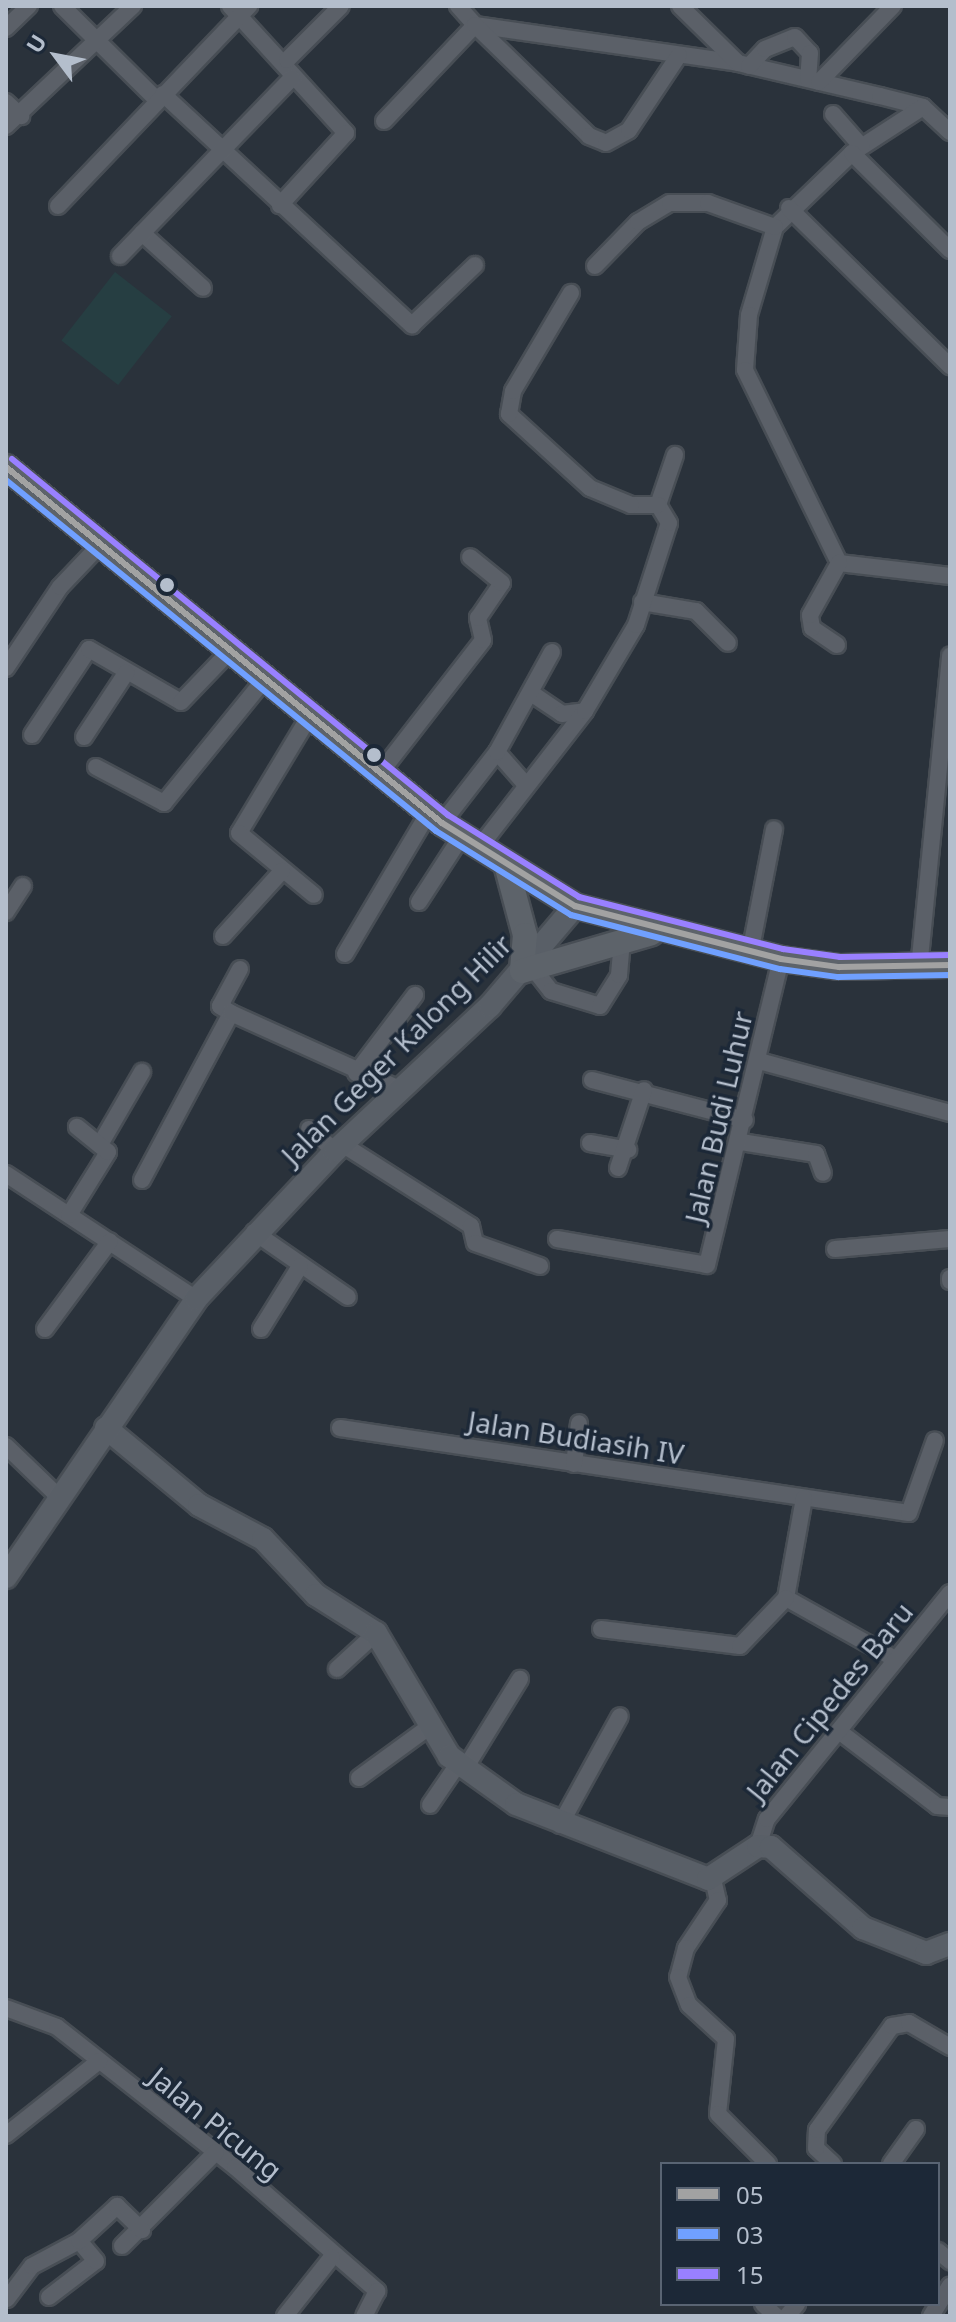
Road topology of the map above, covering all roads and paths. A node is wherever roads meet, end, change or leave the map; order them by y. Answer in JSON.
{"nodes":[{"id":1,"x":62,"y":6,"type":"edge"},
{"id":2,"x":133,"y":6,"type":"edge"},
{"id":3,"x":341,"y":6,"type":"edge"},
{"id":4,"x":458,"y":6,"type":"edge"},
{"id":5,"x":680,"y":6,"type":"edge"},
{"id":6,"x":893,"y":6,"type":"edge"},
{"id":7,"x":25,"y":8,"type":"edge"},
{"id":8,"x":239,"y":9,"type":"edge"},
{"id":9,"x":475,"y":25,"type":"junction"},
{"id":10,"x":6,"y":28,"type":"edge"},
{"id":11,"x":98,"y":43,"type":"junction"},
{"id":12,"x":679,"y":55,"type":"junction"},
{"id":13,"x":287,"y":60,"type":"junction"},
{"id":14,"x":744,"y":65,"type":"junction"},
{"id":15,"x":292,"y":78,"type":"junction"},
{"id":16,"x":814,"y":80,"type":"junction"},
{"id":17,"x":160,"y":97,"type":"junction"},
{"id":18,"x":6,"y":102,"type":"edge"},
{"id":19,"x":923,"y":107,"type":"junction"},
{"id":20,"x":833,"y":114,"type":"dead end"},
{"id":21,"x":21,"y":116,"type":"junction"},
{"id":22,"x":384,"y":121,"type":"dead end"},
{"id":23,"x":6,"y":126,"type":"edge"},
{"id":24,"x":950,"y":132,"type":"edge"},
{"id":25,"x":857,"y":149,"type":"junction"},
{"id":26,"x":221,"y":150,"type":"junction"},
{"id":27,"x":280,"y":205,"type":"junction"},
{"id":28,"x":58,"y":206,"type":"dead end"},
{"id":29,"x":789,"y":208,"type":"junction"},
{"id":30,"x":775,"y":227,"type":"junction"},
{"id":31,"x":142,"y":233,"type":"junction"},
{"id":32,"x":950,"y":250,"type":"edge"},
{"id":33,"x":120,"y":256,"type":"dead end"},
{"id":34,"x":475,"y":265,"type":"dead end"},
{"id":35,"x":595,"y":266,"type":"dead end"},
{"id":36,"x":203,"y":288,"type":"dead end"},
{"id":37,"x":571,"y":293,"type":"dead end"},
{"id":38,"x":950,"y":366,"type":"edge"},
{"id":39,"x":675,"y":455,"type":"dead end"},
{"id":40,"x":6,"y":467,"type":"edge"},
{"id":41,"x":658,"y":505,"type":"junction"},
{"id":42,"x":101,"y":544,"type":"junction"},
{"id":43,"x":470,"y":557,"type":"dead end"},
{"id":44,"x":839,"y":563,"type":"junction"},
{"id":45,"x":950,"y":576,"type":"edge"},
{"id":46,"x":642,"y":602,"type":"junction"},
{"id":47,"x":728,"y":643,"type":"dead end"},
{"id":48,"x":837,"y":645,"type":"dead end"},
{"id":49,"x":229,"y":652,"type":"junction"},
{"id":50,"x":552,"y":652,"type":"dead end"},
{"id":51,"x":950,"y":656,"type":"edge"},
{"id":52,"x":6,"y":668,"type":"edge"},
{"id":53,"x":126,"y":673,"type":"junction"},
{"id":54,"x":264,"y":680,"type":"junction"},
{"id":55,"x":531,"y":693,"type":"junction"},
{"id":56,"x":585,"y":711,"type":"junction"},
{"id":57,"x":309,"y":717,"type":"junction"},
{"id":58,"x":32,"y":735,"type":"dead end"},
{"id":59,"x":84,"y":737,"type":"dead end"},
{"id":60,"x":497,"y":752,"type":"junction"},
{"id":61,"x":96,"y":767,"type":"dead end"},
{"id":62,"x":380,"y":773,"type":"junction"},
{"id":63,"x":943,"y":781,"type":"edge"},
{"id":64,"x":526,"y":785,"type":"junction"},
{"id":65,"x":774,"y":829,"type":"dead end"},
{"id":66,"x":453,"y":830,"type":"junction"},
{"id":67,"x":507,"y":868,"type":"junction"},
{"id":68,"x":282,"y":871,"type":"junction"},
{"id":69,"x":23,"y":886,"type":"dead end"},
{"id":70,"x":314,"y":895,"type":"dead end"},
{"id":71,"x":419,"y":902,"type":"dead end"},
{"id":72,"x":575,"y":906,"type":"junction"},
{"id":73,"x":6,"y":912,"type":"edge"},
{"id":74,"x":658,"y":932,"type":"junction"},
{"id":75,"x":223,"y":936,"type":"dead end"},
{"id":76,"x":622,"y":938,"type":"junction"},
{"id":77,"x":750,"y":953,"type":"junction"},
{"id":78,"x":345,"y":954,"type":"dead end"},
{"id":79,"x":781,"y":959,"type":"junction"},
{"id":80,"x":950,"y":965,"type":"edge"},
{"id":81,"x":919,"y":968,"type":"junction"},
{"id":82,"x":240,"y":969,"type":"dead end"},
{"id":83,"x":527,"y":969,"type":"junction"},
{"id":84,"x":415,"y":995,"type":"dead end"},
{"id":85,"x":231,"y":1013,"type":"junction"},
{"id":86,"x":759,"y":1061,"type":"junction"},
{"id":87,"x":142,"y":1072,"type":"dead end"},
{"id":88,"x":356,"y":1073,"type":"junction"},
{"id":89,"x":592,"y":1080,"type":"dead end"},
{"id":90,"x":399,"y":1089,"type":"junction"},
{"id":91,"x":644,"y":1090,"type":"junction"},
{"id":92,"x":950,"y":1113,"type":"edge"},
{"id":93,"x":745,"y":1120,"type":"junction"},
{"id":94,"x":77,"y":1127,"type":"dead end"},
{"id":95,"x":309,"y":1129,"type":"dead end"},
{"id":96,"x":102,"y":1141,"type":"junction"},
{"id":97,"x":741,"y":1142,"type":"junction"},
{"id":98,"x":590,"y":1143,"type":"dead end"},
{"id":99,"x":338,"y":1148,"type":"junction"},
{"id":100,"x":628,"y":1150,"type":"junction"},
{"id":101,"x":618,"y":1168,"type":"dead end"},
{"id":102,"x":823,"y":1173,"type":"dead end"},
{"id":103,"x":6,"y":1174,"type":"edge"},
{"id":104,"x":142,"y":1180,"type":"dead end"},
{"id":105,"x":69,"y":1215,"type":"junction"},
{"id":106,"x":254,"y":1232,"type":"junction"},
{"id":107,"x":557,"y":1239,"type":"dead end"},
{"id":108,"x":950,"y":1239,"type":"edge"},
{"id":109,"x":110,"y":1241,"type":"junction"},
{"id":110,"x":835,"y":1249,"type":"dead end"},
{"id":111,"x":300,"y":1266,"type":"junction"},
{"id":112,"x":540,"y":1266,"type":"dead end"},
{"id":113,"x":348,"y":1297,"type":"dead end"},
{"id":114,"x":196,"y":1299,"type":"junction"},
{"id":115,"x":45,"y":1329,"type":"dead end"},
{"id":116,"x":261,"y":1329,"type":"dead end"},
{"id":117,"x":579,"y":1423,"type":"dead end"},
{"id":118,"x":106,"y":1428,"type":"junction"},
{"id":119,"x":340,"y":1428,"type":"dead end"},
{"id":120,"x":935,"y":1440,"type":"dead end"},
{"id":121,"x":6,"y":1446,"type":"edge"},
{"id":122,"x":574,"y":1464,"type":"junction"},
{"id":123,"x":804,"y":1498,"type":"junction"},
{"id":124,"x":61,"y":1499,"type":"junction"},
{"id":125,"x":13,"y":1551,"type":"edge"},
{"id":126,"x":6,"y":1577,"type":"edge"},
{"id":127,"x":950,"y":1593,"type":"edge"},
{"id":128,"x":786,"y":1598,"type":"junction"},
{"id":129,"x":601,"y":1629,"type":"dead end"},
{"id":130,"x":376,"y":1633,"type":"junction"},
{"id":131,"x":895,"y":1659,"type":"junction"},
{"id":132,"x":337,"y":1669,"type":"dead end"},
{"id":133,"x":520,"y":1679,"type":"dead end"},
{"id":134,"x":620,"y":1716,"type":"dead end"},
{"id":135,"x":429,"y":1727,"type":"junction"},
{"id":136,"x":840,"y":1732,"type":"junction"},
{"id":137,"x":461,"y":1767,"type":"junction"},
{"id":138,"x":359,"y":1778,"type":"dead end"},
{"id":139,"x":430,"y":1805,"type":"dead end"},
{"id":140,"x":950,"y":1807,"type":"edge"},
{"id":141,"x":560,"y":1825,"type":"junction"},
{"id":142,"x":758,"y":1846,"type":"junction"},
{"id":143,"x":713,"y":1879,"type":"junction"},
{"id":144,"x":950,"y":1944,"type":"edge"},
{"id":145,"x":6,"y":2008,"type":"edge"},
{"id":146,"x":950,"y":2047,"type":"edge"},
{"id":147,"x":99,"y":2061,"type":"junction"},
{"id":148,"x":916,"y":2129,"type":"dead end"},
{"id":149,"x":6,"y":2135,"type":"edge"},
{"id":150,"x":216,"y":2152,"type":"junction"},
{"id":151,"x":766,"y":2162,"type":"edge"},
{"id":152,"x":831,"y":2162,"type":"edge"},
{"id":153,"x":892,"y":2162,"type":"edge"},
{"id":154,"x":142,"y":2230,"type":"junction"},
{"id":155,"x":79,"y":2241,"type":"junction"},
{"id":156,"x":122,"y":2246,"type":"dead end"},
{"id":157,"x":332,"y":2257,"type":"junction"},
{"id":158,"x":49,"y":2297,"type":"dead end"},
{"id":159,"x":7,"y":2299,"type":"edge"},
{"id":160,"x":285,"y":2316,"type":"edge"},
{"id":161,"x":364,"y":2316,"type":"edge"}],
"edges":[{"from":1,"to":11,"type":"street"},
{"from":2,"to":11,"type":"street"},
{"from":3,"to":13,"type":"street"},
{"from":4,"to":9,"type":"street"},
{"from":5,"to":14,"type":"street"},
{"from":6,"to":16,"type":"street"},
{"from":7,"to":10,"type":"street"},
{"from":8,"to":13,"type":"street"},
{"from":8,"to":17,"type":"street"},
{"from":9,"to":12,"type":"street"},
{"from":9,"to":12,"type":"street"},
{"from":9,"to":22,"type":"street"},
{"from":11,"to":17,"type":"street"},
{"from":11,"to":21,"type":"street"},
{"from":12,"to":14,"type":"street"},
{"from":13,"to":15,"type":"street"},
{"from":14,"to":16,"type":"street"},
{"from":14,"to":16,"type":"street"},
{"from":15,"to":26,"type":"street"},
{"from":15,"to":27,"type":"street"},
{"from":16,"to":19,"type":"street"},
{"from":17,"to":26,"type":"street"},
{"from":17,"to":28,"type":"street"},
{"from":18,"to":21,"type":"street"},
{"from":19,"to":24,"type":"street"},
{"from":19,"to":25,"type":"street"},
{"from":20,"to":25,"type":"street"},
{"from":21,"to":23,"type":"street"},
{"from":25,"to":29,"type":"street"},
{"from":25,"to":32,"type":"street"},
{"from":26,"to":27,"type":"street"},
{"from":26,"to":31,"type":"street"},
{"from":27,"to":34,"type":"street"},
{"from":29,"to":30,"type":"street"},
{"from":29,"to":38,"type":"street"},
{"from":30,"to":35,"type":"street"},
{"from":30,"to":44,"type":"street"},
{"from":31,"to":33,"type":"street"},
{"from":31,"to":36,"type":"street"},
{"from":37,"to":41,"type":"street"},
{"from":39,"to":41,"type":"street"},
{"from":40,"to":42,"type":"main road"},
{"from":41,"to":46,"type":"street"},
{"from":42,"to":49,"type":"main road"},
{"from":42,"to":52,"type":"street"},
{"from":43,"to":62,"type":"street"},
{"from":44,"to":45,"type":"street"},
{"from":44,"to":48,"type":"street"},
{"from":46,"to":47,"type":"street"},
{"from":46,"to":56,"type":"street"},
{"from":49,"to":53,"type":"street"},
{"from":49,"to":54,"type":"main road"},
{"from":50,"to":55,"type":"street"},
{"from":51,"to":63,"type":"street"},
{"from":53,"to":58,"type":"street"},
{"from":53,"to":59,"type":"street"},
{"from":54,"to":57,"type":"main road"},
{"from":54,"to":61,"type":"street"},
{"from":55,"to":56,"type":"street"},
{"from":55,"to":60,"type":"street"},
{"from":56,"to":64,"type":"street"},
{"from":57,"to":62,"type":"main road"},
{"from":57,"to":68,"type":"street"},
{"from":60,"to":64,"type":"street"},
{"from":60,"to":66,"type":"street"},
{"from":62,"to":66,"type":"main road"},
{"from":63,"to":81,"type":"street"},
{"from":64,"to":66,"type":"street"},
{"from":65,"to":77,"type":"street"},
{"from":66,"to":67,"type":"main road"},
{"from":66,"to":71,"type":"street"},
{"from":66,"to":78,"type":"street"},
{"from":67,"to":72,"type":"main road"},
{"from":67,"to":83,"type":"main road"},
{"from":68,"to":70,"type":"street"},
{"from":68,"to":75,"type":"street"},
{"from":69,"to":73,"type":"street"},
{"from":72,"to":74,"type":"main road"},
{"from":72,"to":83,"type":"street","name":"Jalan Geger Kalong Hilir"},
{"from":74,"to":76,"type":"main road"},
{"from":74,"to":77,"type":"main road"},
{"from":76,"to":83,"type":"main road"},
{"from":76,"to":83,"type":"street"},
{"from":77,"to":79,"type":"main road"},
{"from":79,"to":81,"type":"main road"},
{"from":79,"to":86,"type":"street","name":"Jalan Budi Luhur"},
{"from":80,"to":81,"type":"main road"},
{"from":82,"to":85,"type":"street"},
{"from":83,"to":90,"type":"street","name":"Jalan Geger Kalong Hilir"},
{"from":84,"to":88,"type":"street"},
{"from":85,"to":88,"type":"street"},
{"from":85,"to":104,"type":"street"},
{"from":86,"to":92,"type":"street"},
{"from":86,"to":93,"type":"street","name":"Jalan Budi Luhur"},
{"from":87,"to":96,"type":"street"},
{"from":88,"to":90,"type":"street"},
{"from":89,"to":91,"type":"street"},
{"from":90,"to":99,"type":"street","name":"Jalan Geger Kalong Hilir"},
{"from":91,"to":93,"type":"street"},
{"from":91,"to":100,"type":"street"},
{"from":93,"to":97,"type":"street","name":"Jalan Budi Luhur"},
{"from":94,"to":96,"type":"street"},
{"from":95,"to":99,"type":"street"},
{"from":96,"to":105,"type":"street"},
{"from":97,"to":102,"type":"street"},
{"from":97,"to":107,"type":"street","name":"Jalan Budi Luhur"},
{"from":98,"to":100,"type":"street"},
{"from":99,"to":106,"type":"street","name":"Jalan Geger Kalong Hilir"},
{"from":99,"to":112,"type":"street"},
{"from":100,"to":101,"type":"street"},
{"from":103,"to":105,"type":"street"},
{"from":105,"to":109,"type":"street"},
{"from":106,"to":111,"type":"street"},
{"from":106,"to":114,"type":"street","name":"Jalan Geger Kalong Hilir"},
{"from":108,"to":110,"type":"street"},
{"from":109,"to":114,"type":"street"},
{"from":109,"to":115,"type":"street"},
{"from":111,"to":113,"type":"street"},
{"from":111,"to":116,"type":"street"},
{"from":114,"to":118,"type":"street","name":"Jalan Geger Kalong Hilir"},
{"from":117,"to":122,"type":"street"},
{"from":118,"to":124,"type":"street","name":"Jalan Geger Kalong Hilir"},
{"from":118,"to":130,"type":"street"},
{"from":119,"to":122,"type":"street","name":"Jalan Budiasih IV"},
{"from":120,"to":123,"type":"street","name":"Jalan Budiasih IV"},
{"from":121,"to":124,"type":"street"},
{"from":122,"to":123,"type":"street","name":"Jalan Budiasih IV"},
{"from":123,"to":128,"type":"street"},
{"from":124,"to":125,"type":"street","name":"Jalan Geger Kalong Hilir"},
{"from":125,"to":126,"type":"street","name":"Jalan Geger Kalong Hilir"},
{"from":127,"to":131,"type":"street","name":"Jalan Cipedes Baru"},
{"from":128,"to":129,"type":"street"},
{"from":128,"to":131,"type":"street"},
{"from":130,"to":132,"type":"street"},
{"from":130,"to":135,"type":"street"},
{"from":131,"to":136,"type":"street","name":"Jalan Cipedes Baru"},
{"from":133,"to":137,"type":"street"},
{"from":134,"to":141,"type":"street"},
{"from":135,"to":137,"type":"street"},
{"from":135,"to":138,"type":"street"},
{"from":136,"to":140,"type":"street"},
{"from":136,"to":142,"type":"street","name":"Jalan Cipedes Baru"},
{"from":137,"to":139,"type":"street"},
{"from":137,"to":141,"type":"street"},
{"from":141,"to":143,"type":"street"},
{"from":142,"to":143,"type":"street"},
{"from":142,"to":144,"type":"street"},
{"from":143,"to":151,"type":"street"},
{"from":145,"to":147,"type":"street","name":"Jalan Picung"},
{"from":146,"to":152,"type":"street"},
{"from":147,"to":149,"type":"street"},
{"from":147,"to":150,"type":"street","name":"Jalan Picung"},
{"from":148,"to":153,"type":"street"},
{"from":150,"to":154,"type":"street"},
{"from":150,"to":157,"type":"street","name":"Jalan Picung"},
{"from":154,"to":155,"type":"street"},
{"from":154,"to":156,"type":"street"},
{"from":155,"to":158,"type":"street"},
{"from":155,"to":159,"type":"street"},
{"from":157,"to":160,"type":"street"},
{"from":157,"to":161,"type":"street","name":"Jalan Picung"}]}
